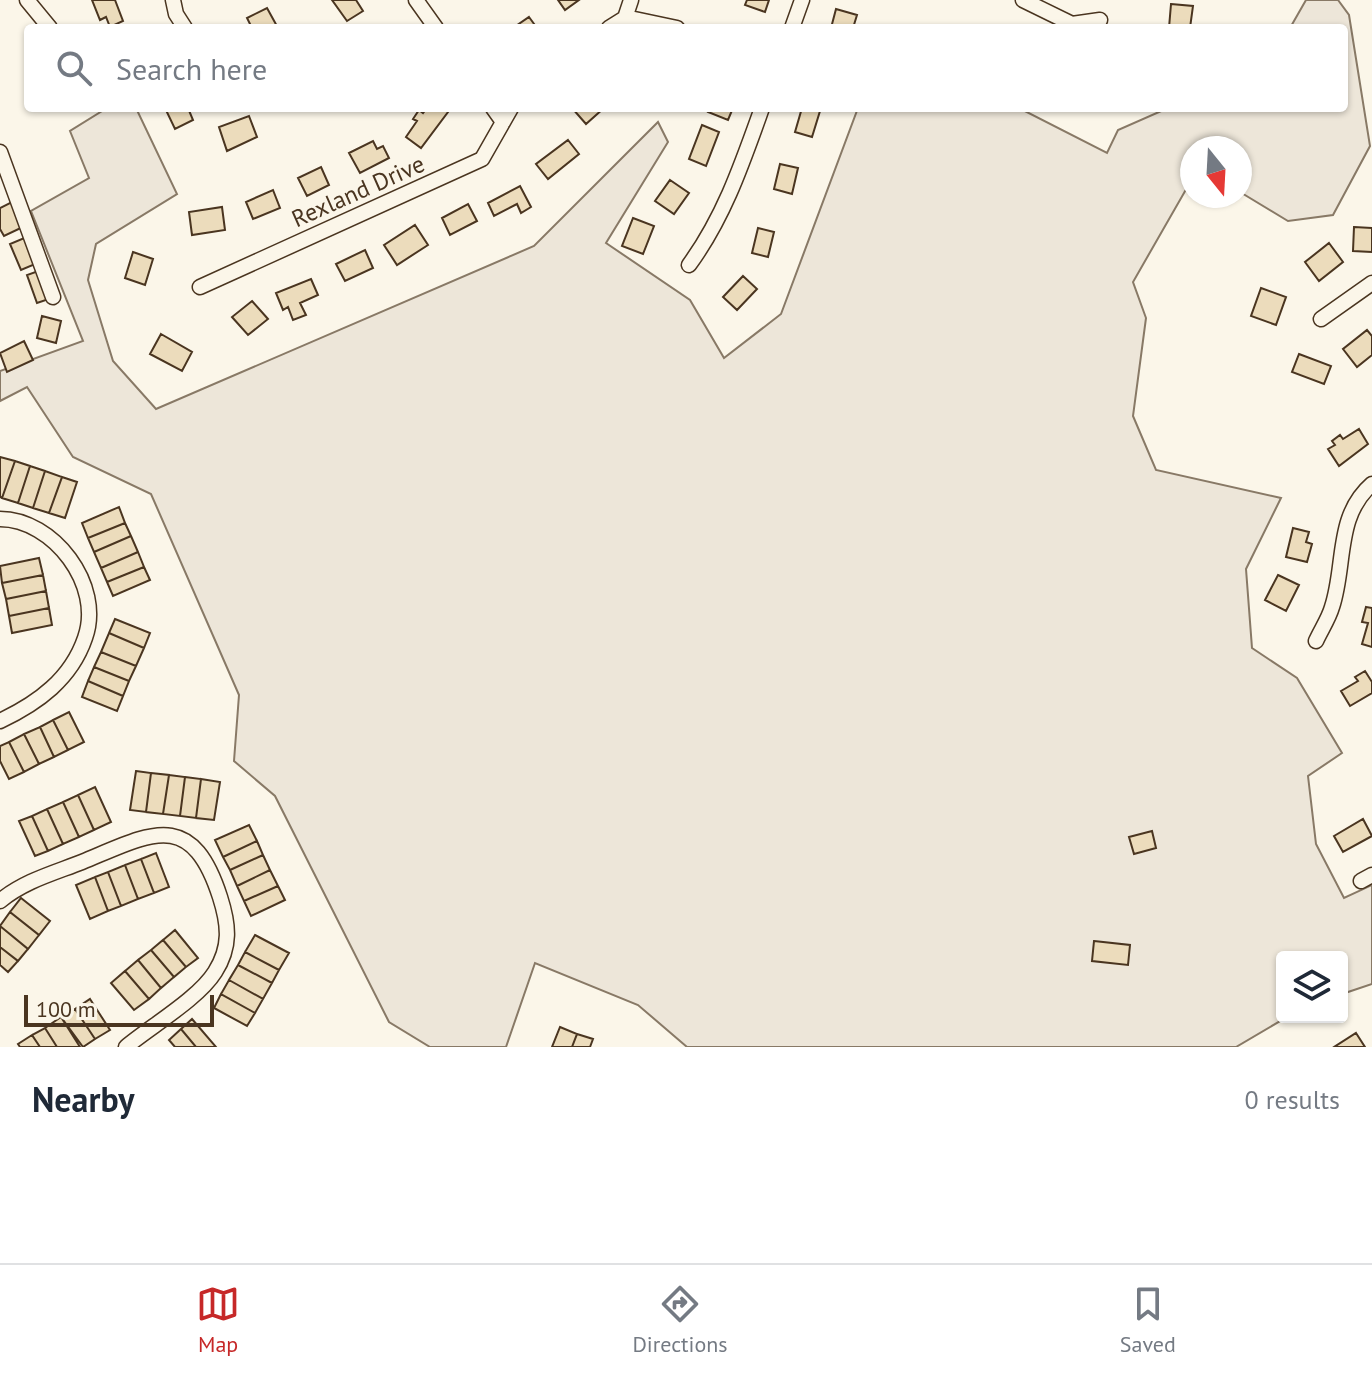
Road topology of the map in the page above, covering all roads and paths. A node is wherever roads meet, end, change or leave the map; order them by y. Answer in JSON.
{"nodes":[{"id":1,"x":27,"y":0,"type":"edge"},
{"id":2,"x":173,"y":0,"type":"edge"},
{"id":3,"x":416,"y":0,"type":"edge"},
{"id":4,"x":631,"y":0,"type":"edge"},
{"id":5,"x":802,"y":0,"type":"edge"},
{"id":6,"x":1023,"y":0,"type":"edge"},
{"id":7,"x":625,"y":17,"type":"junction"},
{"id":8,"x":1100,"y":20,"type":"dead end"},
{"id":9,"x":47,"y":24,"type":"edge"},
{"id":10,"x":182,"y":24,"type":"edge"},
{"id":11,"x":433,"y":24,"type":"edge"},
{"id":12,"x":615,"y":24,"type":"edge"},
{"id":13,"x":658,"y":24,"type":"edge"},
{"id":14,"x":793,"y":24,"type":"edge"},
{"id":15,"x":496,"y":112,"type":"edge"},
{"id":16,"x":509,"y":112,"type":"edge"},
{"id":17,"x":761,"y":112,"type":"edge"},
{"id":18,"x":503,"y":122,"type":"junction"},
{"id":19,"x":0,"y":152,"type":"edge"},
{"id":20,"x":689,"y":265,"type":"dead end"},
{"id":21,"x":1372,"y":283,"type":"edge"},
{"id":22,"x":200,"y":287,"type":"dead end"},
{"id":23,"x":53,"y":297,"type":"dead end"},
{"id":24,"x":1321,"y":319,"type":"dead end"},
{"id":25,"x":1372,"y":484,"type":"edge"},
{"id":26,"x":0,"y":519,"type":"edge"},
{"id":27,"x":1316,"y":641,"type":"dead end"},
{"id":28,"x":0,"y":721,"type":"edge"},
{"id":29,"x":0,"y":901,"type":"edge"},
{"id":30,"x":126,"y":1047,"type":"edge"}],
"edges":[{"from":1,"to":9,"type":"street"},
{"from":2,"to":10,"type":"street"},
{"from":3,"to":11,"type":"street"},
{"from":4,"to":7,"type":"street"},
{"from":5,"to":14,"type":"street"},
{"from":6,"to":8,"type":"street"},
{"from":7,"to":12,"type":"street"},
{"from":7,"to":13,"type":"street"},
{"from":15,"to":18,"type":"street"},
{"from":16,"to":18,"type":"street","name":"Rexland Drive"},
{"from":17,"to":20,"type":"street"},
{"from":18,"to":22,"type":"street","name":"Rexland Drive"},
{"from":19,"to":23,"type":"street"},
{"from":21,"to":24,"type":"street"},
{"from":25,"to":27,"type":"street"},
{"from":26,"to":28,"type":"street"},
{"from":29,"to":30,"type":"street"}]}
